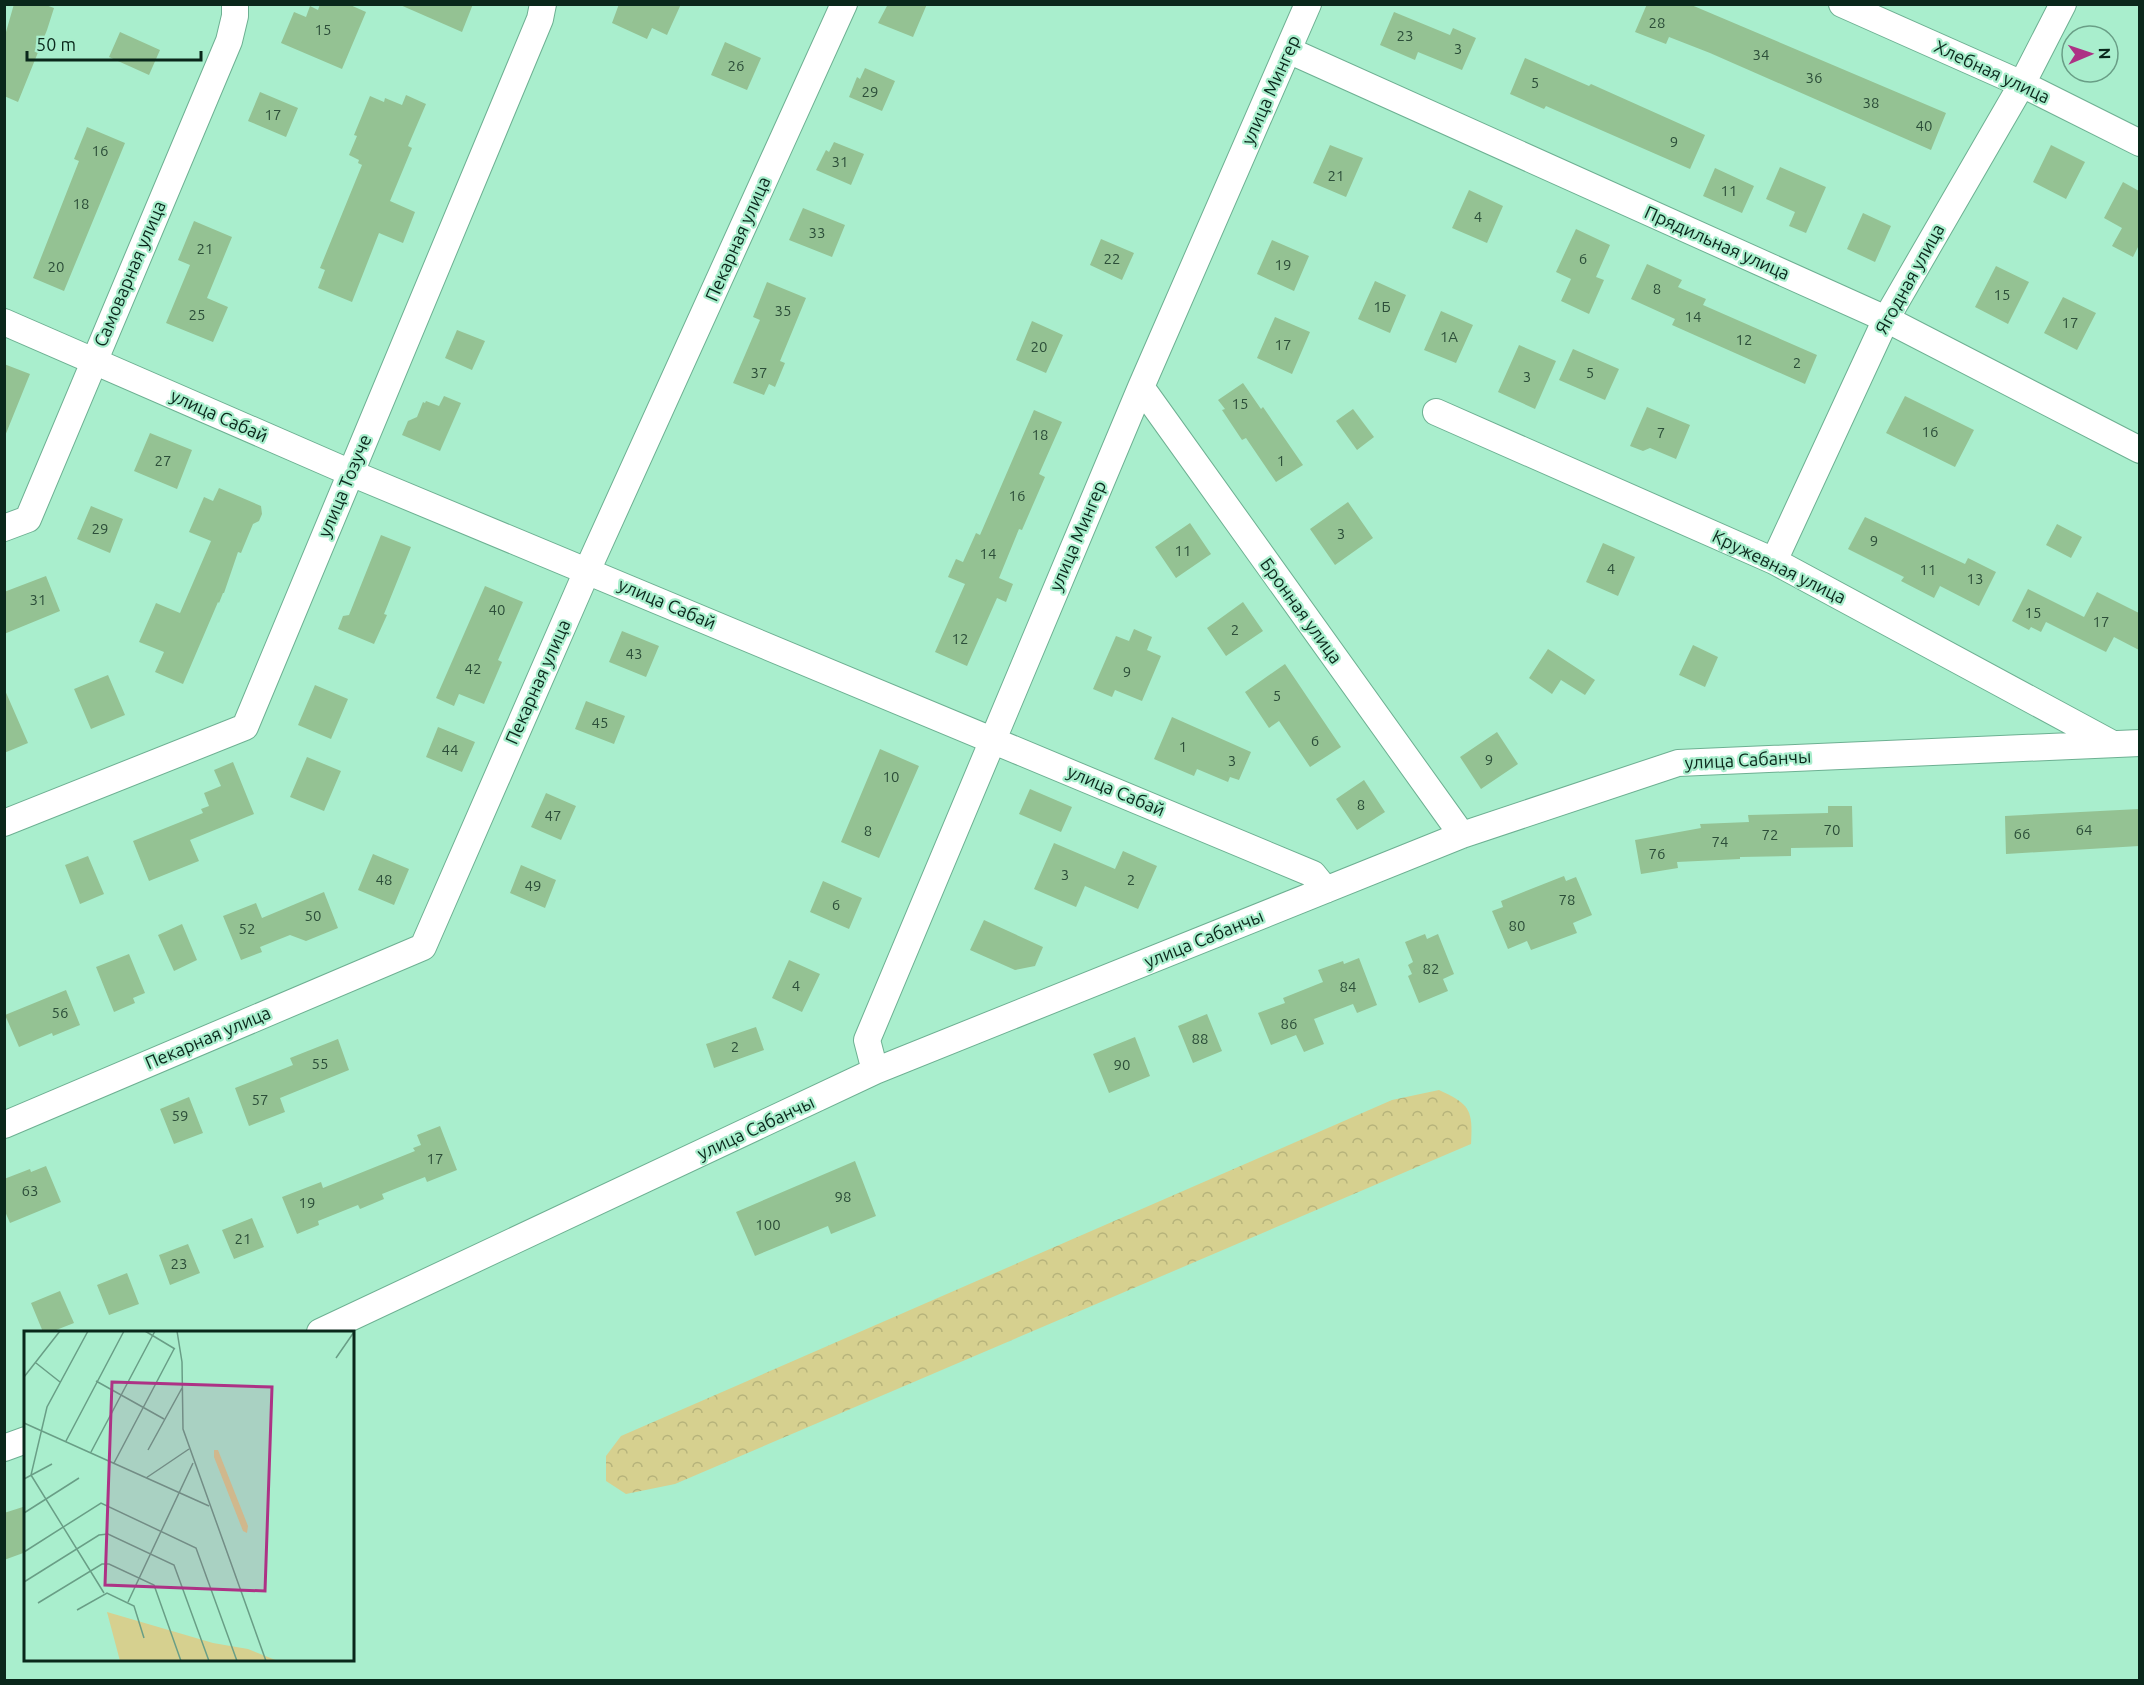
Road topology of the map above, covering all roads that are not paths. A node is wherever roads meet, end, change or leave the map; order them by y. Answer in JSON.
{"nodes":[{"id":1,"x":235,"y":4,"type":"edge"},
{"id":2,"x":543,"y":4,"type":"edge"},
{"id":3,"x":844,"y":4,"type":"edge"},
{"id":4,"x":1308,"y":4,"type":"edge"},
{"id":5,"x":1842,"y":4,"type":"edge"},
{"id":6,"x":2063,"y":4,"type":"edge"},
{"id":7,"x":1288,"y":50,"type":"junction"},
{"id":8,"x":2022,"y":84,"type":"junction"},
{"id":9,"x":2139,"y":143,"type":"edge"},
{"id":10,"x":1886,"y":319,"type":"junction"},
{"id":11,"x":4,"y":322,"type":"edge"},
{"id":12,"x":94,"y":361,"type":"junction"},
{"id":13,"x":1141,"y":387,"type":"junction"},
{"id":14,"x":1436,"y":412,"type":"dead end"},
{"id":15,"x":2139,"y":450,"type":"edge"},
{"id":16,"x":351,"y":473,"type":"junction"},
{"id":17,"x":4,"y":528,"type":"edge"},
{"id":18,"x":1774,"y":561,"type":"junction"},
{"id":19,"x":587,"y":570,"type":"junction"},
{"id":20,"x":992,"y":739,"type":"junction"},
{"id":21,"x":2111,"y":743,"type":"junction"},
{"id":22,"x":2139,"y":743,"type":"edge"},
{"id":23,"x":4,"y":824,"type":"edge"},
{"id":24,"x":1462,"y":835,"type":"junction"},
{"id":25,"x":1326,"y":890,"type":"junction"},
{"id":26,"x":875,"y":1071,"type":"junction"},
{"id":27,"x":4,"y":1125,"type":"edge"},
{"id":28,"x":322,"y":1331,"type":"edge"},
{"id":29,"x":24,"y":1441,"type":"edge"},
{"id":30,"x":4,"y":1448,"type":"edge"}],
"edges":[{"from":1,"to":12,"type":"street","name":"Самоварная улица"},
{"from":2,"to":16,"type":"street","name":"улица Тозуче"},
{"from":3,"to":19,"type":"street","name":"Пекарная улица"},
{"from":4,"to":7,"type":"street","name":"улица Мингер"},
{"from":5,"to":8,"type":"street","name":"Хлебная улица"},
{"from":6,"to":8,"type":"street","name":"Ягодная улица"},
{"from":7,"to":10,"type":"street","name":"Прядильная улица"},
{"from":7,"to":13,"type":"street","name":"улица Мингер"},
{"from":8,"to":9,"type":"street","name":"Хлебная улица"},
{"from":8,"to":10,"type":"street","name":"Ягодная улица"},
{"from":10,"to":15,"type":"street","name":"Прядильная улица"},
{"from":10,"to":18,"type":"street","name":"Ягодная улица"},
{"from":11,"to":12,"type":"street","name":"улица Сабай"},
{"from":12,"to":16,"type":"street","name":"улица Сабай"},
{"from":12,"to":17,"type":"street","name":"Самоварная улица"},
{"from":13,"to":20,"type":"street","name":"улица Мингер"},
{"from":13,"to":24,"type":"street","name":"Бронная улица"},
{"from":14,"to":18,"type":"street","name":"Кружевная улица"},
{"from":16,"to":19,"type":"street","name":"улица Сабай"},
{"from":16,"to":23,"type":"street","name":"улица Тозуче"},
{"from":18,"to":21,"type":"street","name":"Кружевная улица"},
{"from":19,"to":20,"type":"street","name":"улица Сабай"},
{"from":19,"to":27,"type":"street","name":"Пекарная улица"},
{"from":20,"to":25,"type":"street","name":"улица Сабай"},
{"from":20,"to":26,"type":"street","name":"улица Мингер"},
{"from":21,"to":22,"type":"street","name":"улица Сабанчы"},
{"from":21,"to":24,"type":"street","name":"улица Сабанчы"},
{"from":24,"to":25,"type":"street","name":"улица Сабанчы"},
{"from":25,"to":26,"type":"street","name":"улица Сабанчы"},
{"from":26,"to":28,"type":"street","name":"улица Сабанчы"},
{"from":29,"to":30,"type":"street"}]}
